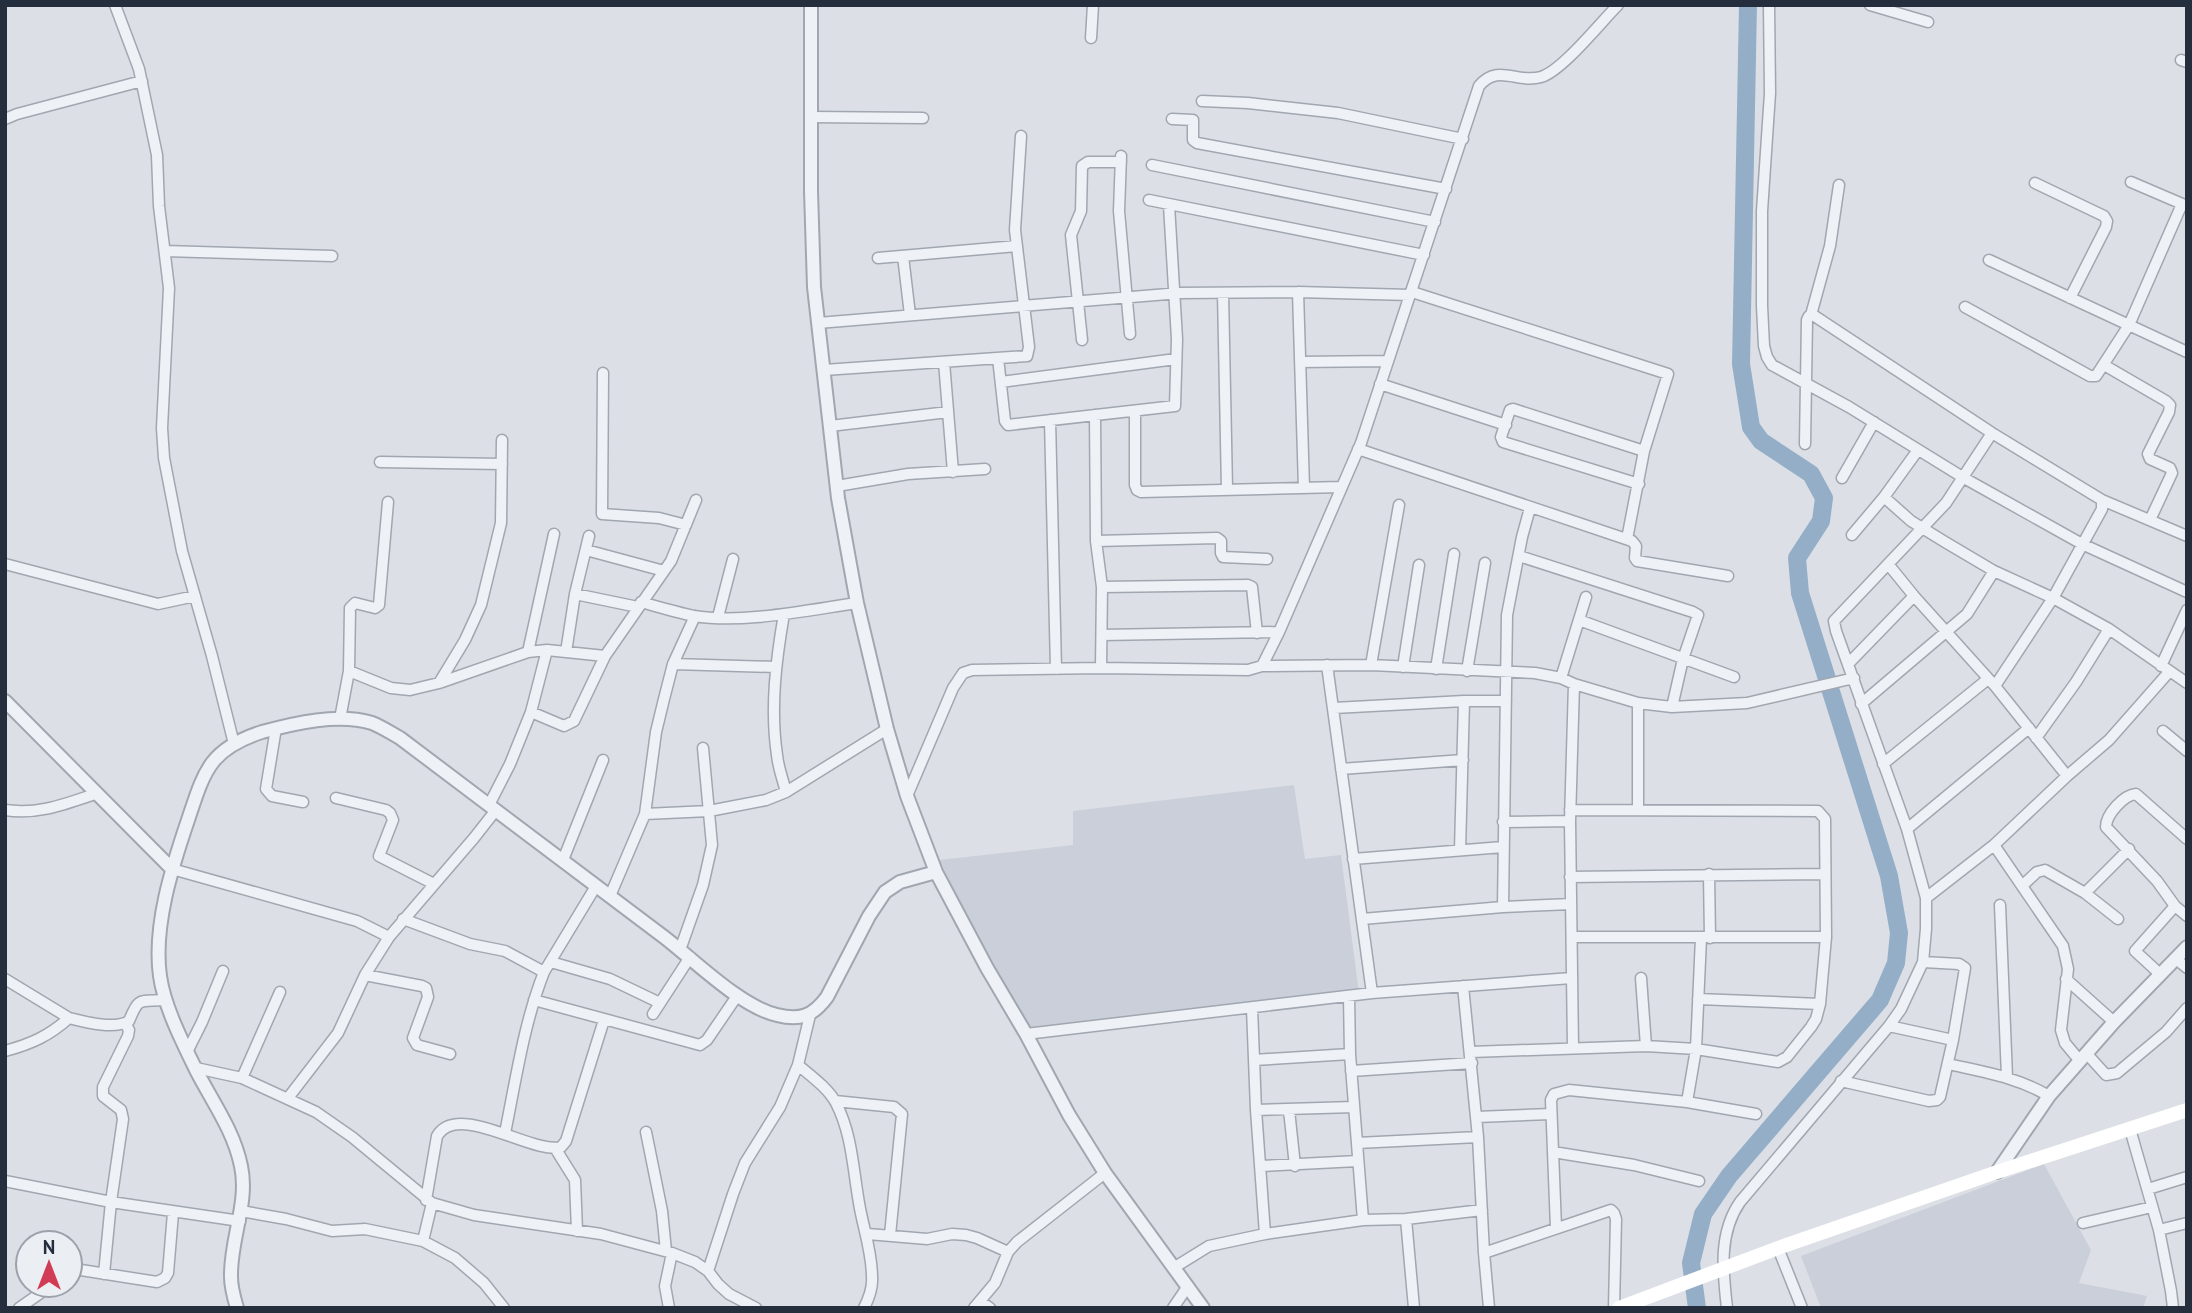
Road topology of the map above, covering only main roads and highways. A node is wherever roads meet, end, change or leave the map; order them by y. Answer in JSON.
{"nodes":[{"id":1,"x":2187,"y":1110,"type":"edge"},
{"id":2,"x":1619,"y":1308,"type":"edge"}],
"edges":[{"from":1,"to":2,"type":"main road"}]}
